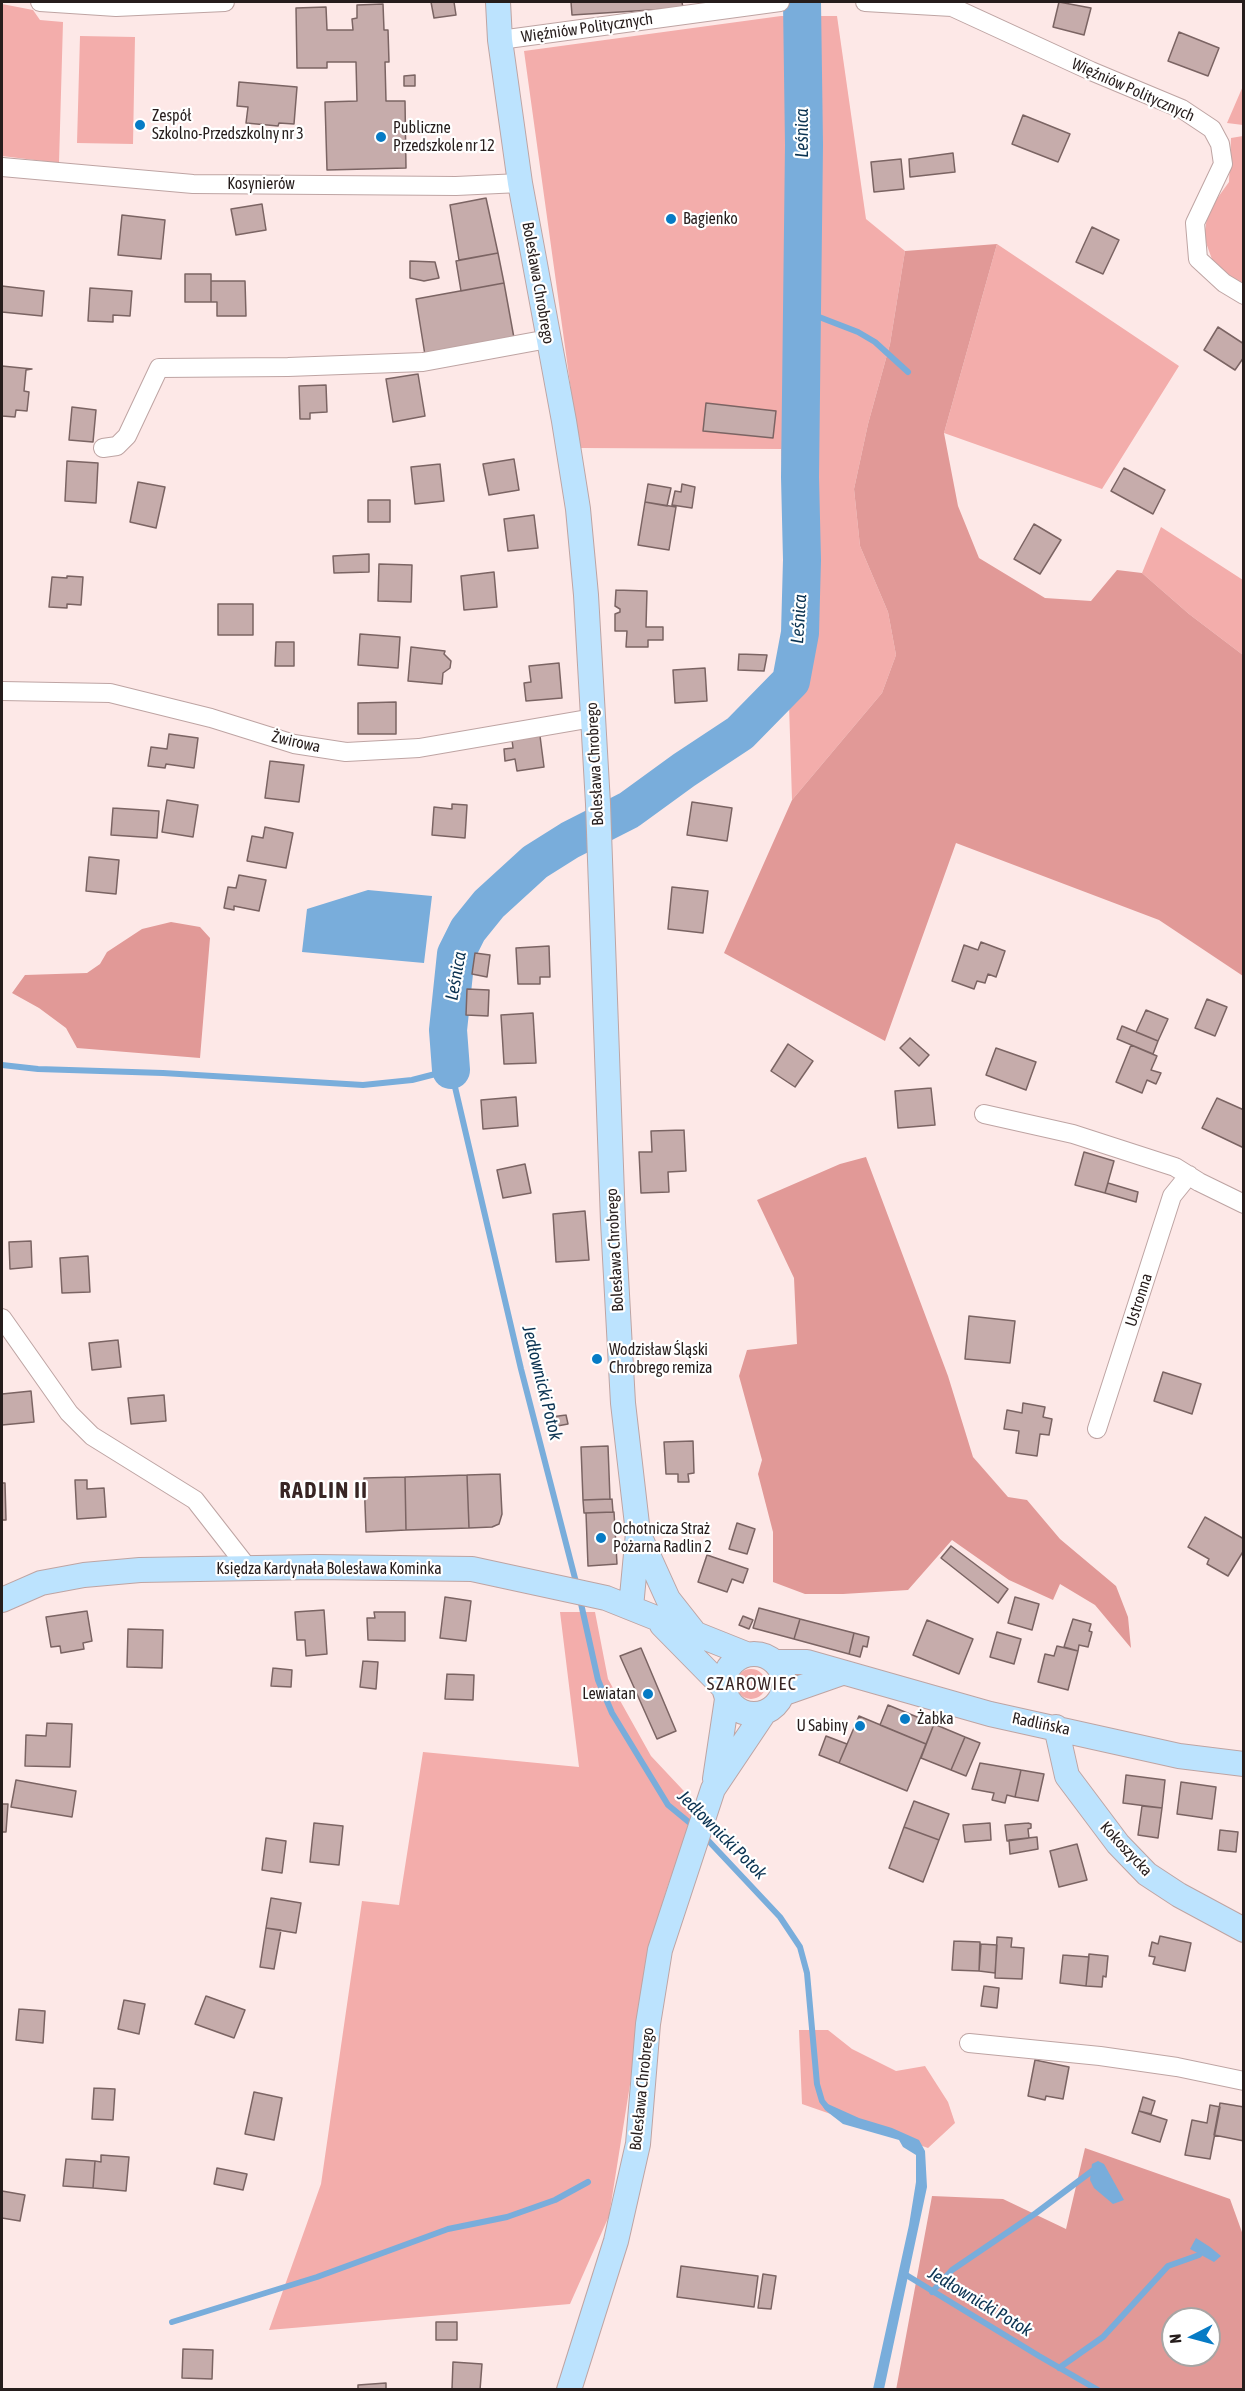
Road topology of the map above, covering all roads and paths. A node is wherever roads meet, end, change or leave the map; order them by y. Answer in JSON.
{"nodes":[{"id":1,"x":40,"y":2,"type":"edge"},
{"id":2,"x":217,"y":2,"type":"edge"},
{"id":3,"x":225,"y":2,"type":"edge"},
{"id":4,"x":498,"y":2,"type":"edge"},
{"id":5,"x":779,"y":2,"type":"edge"},
{"id":6,"x":866,"y":2,"type":"edge"},
{"id":7,"x":500,"y":40,"type":"junction"},
{"id":8,"x":2,"y":167,"type":"edge"},
{"id":9,"x":520,"y":183,"type":"junction"},
{"id":10,"x":1244,"y":296,"type":"edge"},
{"id":11,"x":548,"y":339,"type":"junction"},
{"id":12,"x":103,"y":448,"type":"dead end"},
{"id":13,"x":2,"y":691,"type":"edge"},
{"id":14,"x":593,"y":718,"type":"junction"},
{"id":15,"x":984,"y":1114,"type":"dead end"},
{"id":16,"x":1189,"y":1175,"type":"junction"},
{"id":17,"x":1244,"y":1204,"type":"edge"},
{"id":18,"x":2,"y":1318,"type":"edge"},
{"id":19,"x":1097,"y":1429,"type":"dead end"},
{"id":20,"x":638,"y":1533,"type":"junction"},
{"id":21,"x":248,"y":1568,"type":"junction"},
{"id":22,"x":2,"y":1600,"type":"edge"},
{"id":23,"x":631,"y":1607,"type":"junction"},
{"id":24,"x":654,"y":1617,"type":"junction"},
{"id":25,"x":695,"y":1634,"type":"junction"},
{"id":26,"x":746,"y":1654,"type":"junction"},
{"id":27,"x":775,"y":1662,"type":"junction"},
{"id":28,"x":842,"y":1673,"type":"junction"},
{"id":29,"x":725,"y":1693,"type":"junction"},
{"id":30,"x":782,"y":1694,"type":"junction"},
{"id":31,"x":764,"y":1713,"type":"junction"},
{"id":32,"x":1056,"y":1727,"type":"junction"},
{"id":33,"x":1244,"y":1764,"type":"edge"},
{"id":34,"x":709,"y":1799,"type":"junction"},
{"id":35,"x":1244,"y":1930,"type":"edge"},
{"id":36,"x":969,"y":2043,"type":"dead end"},
{"id":37,"x":1244,"y":2081,"type":"edge"},
{"id":38,"x":569,"y":2390,"type":"edge"}],
"edges":[{"from":1,"to":2,"type":"street"},
{"from":2,"to":3,"type":"street"},
{"from":4,"to":7,"type":"street","name":"Bolesława Chrobrego"},
{"from":5,"to":7,"type":"street","name":"Więźniów Politycznych"},
{"from":6,"to":10,"type":"street","name":"Więźniów Politycznych"},
{"from":7,"to":9,"type":"street","name":"Bolesława Chrobrego"},
{"from":8,"to":9,"type":"street","name":"Kosynierów"},
{"from":9,"to":11,"type":"street","name":"Bolesława Chrobrego"},
{"from":11,"to":12,"type":"street"},
{"from":11,"to":14,"type":"street","name":"Bolesława Chrobrego"},
{"from":13,"to":14,"type":"street","name":"Żwirowa"},
{"from":14,"to":20,"type":"street","name":"Bolesława Chrobrego"},
{"from":15,"to":16,"type":"street"},
{"from":16,"to":17,"type":"street"},
{"from":16,"to":19,"type":"street","name":"Ustronna"},
{"from":18,"to":21,"type":"street"},
{"from":20,"to":23,"type":"street","name":"Bolesława Chrobrego"},
{"from":20,"to":25,"type":"street","name":"Bolesława Chrobrego"},
{"from":21,"to":22,"type":"street","name":"Księdza Kardynała Bolesława Kominka"},
{"from":21,"to":23,"type":"street","name":"Księdza Kardynała Bolesława Kominka"},
{"from":23,"to":24,"type":"street","name":"Księdza Kardynała Bolesława Kominka"},
{"from":24,"to":25,"type":"street","name":"Księdza Kardynała Bolesława Kominka"},
{"from":24,"to":29,"type":"street","name":"Księdza Kardynała Bolesława Kominka"},
{"from":25,"to":26,"type":"street","name":"Księdza Kardynała Bolesława Kominka"},
{"from":26,"to":27,"type":"street"},
{"from":26,"to":29,"type":"street"},
{"from":27,"to":28,"type":"street","name":"Radlińska"},
{"from":27,"to":30,"type":"street"},
{"from":28,"to":30,"type":"street"},
{"from":28,"to":32,"type":"street","name":"Radlińska"},
{"from":29,"to":31,"type":"street"},
{"from":29,"to":34,"type":"street","name":"Bolesława Chrobrego"},
{"from":30,"to":31,"type":"street"},
{"from":31,"to":34,"type":"street","name":"Bolesława Chrobrego"},
{"from":32,"to":33,"type":"street","name":"Radlińska"},
{"from":32,"to":35,"type":"street","name":"Kokoszycka"},
{"from":34,"to":38,"type":"street","name":"Bolesława Chrobrego"},
{"from":36,"to":37,"type":"street"}]}
